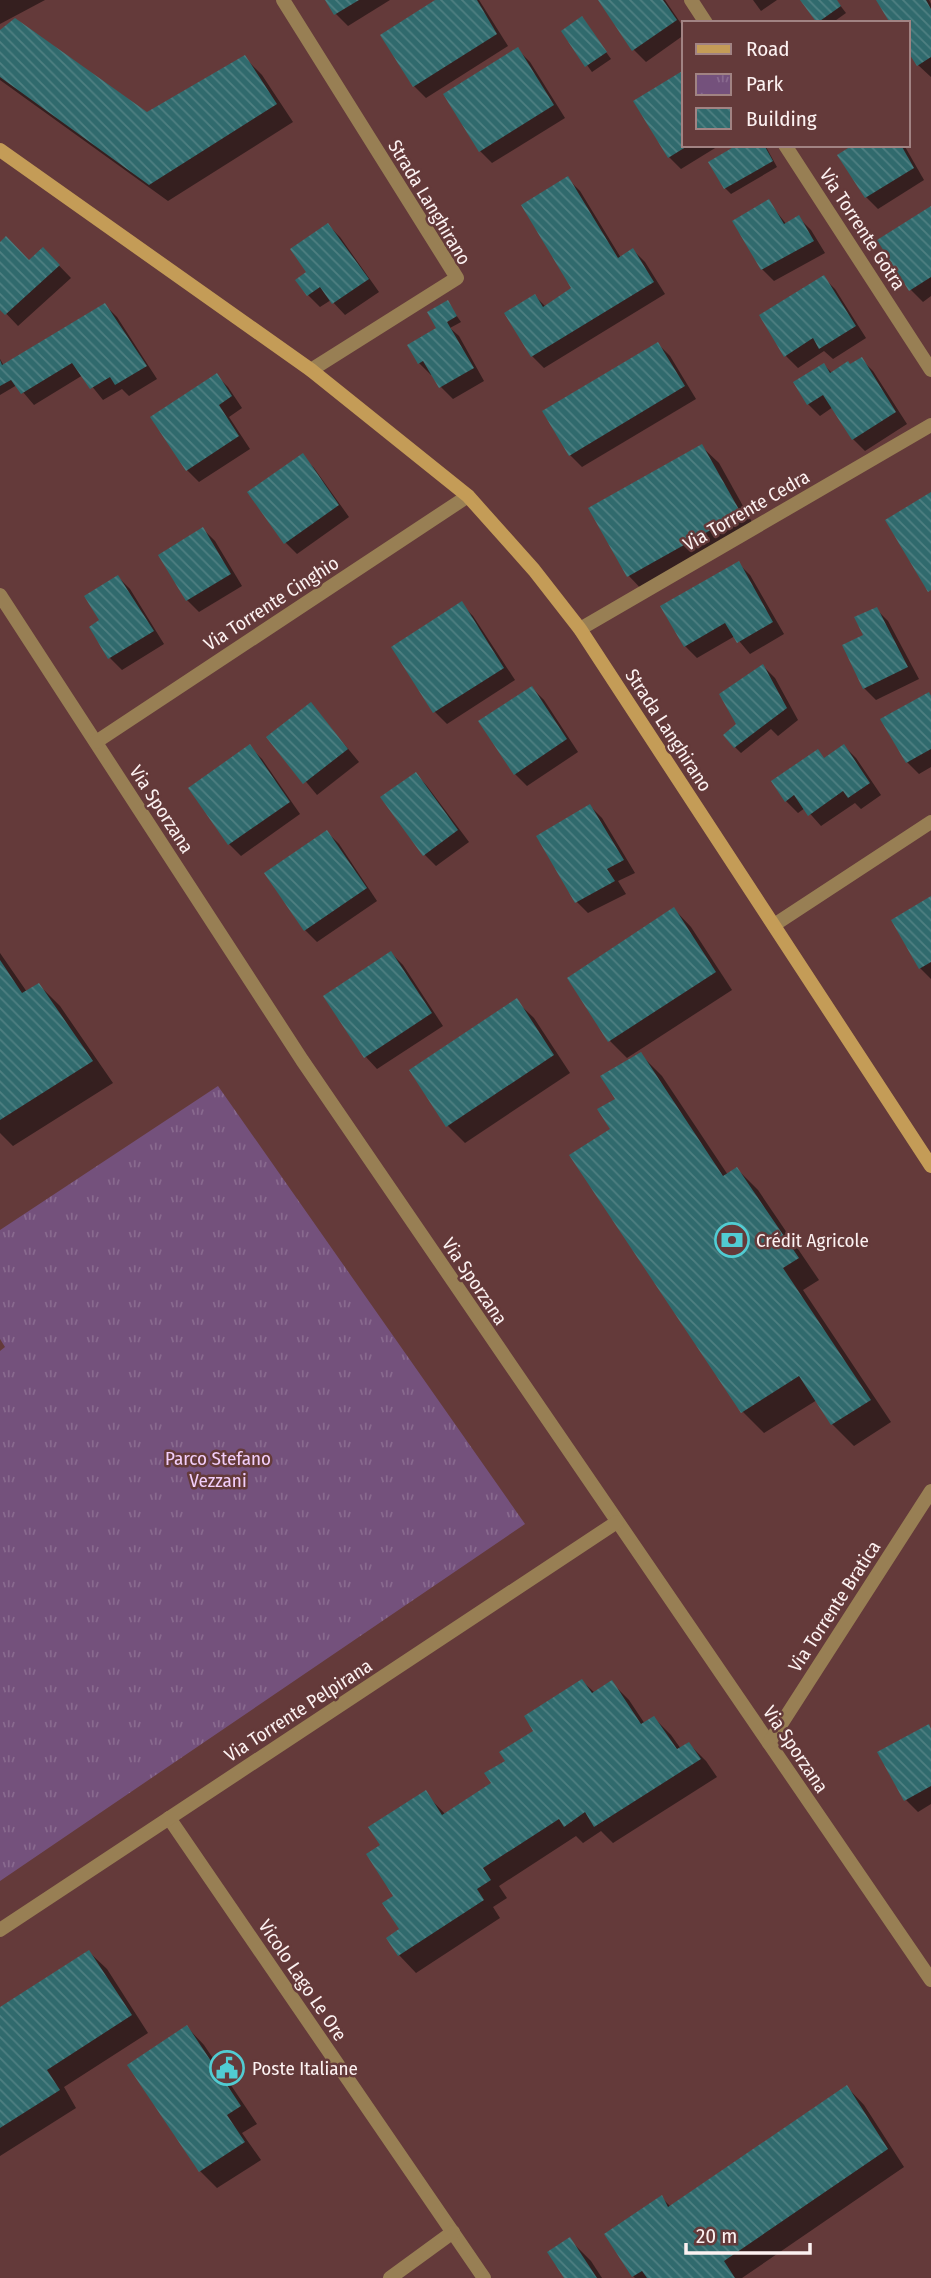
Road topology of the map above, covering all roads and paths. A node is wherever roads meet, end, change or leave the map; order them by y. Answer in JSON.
{"nodes":[{"id":1,"x":283,"y":0,"type":"edge"},
{"id":2,"x":691,"y":0,"type":"edge"},
{"id":3,"x":705,"y":21,"type":"edge"},
{"id":4,"x":786,"y":147,"type":"edge"},
{"id":5,"x":0,"y":150,"type":"edge"},
{"id":6,"x":311,"y":370,"type":"junction"},
{"id":7,"x":931,"y":370,"type":"edge"},
{"id":8,"x":931,"y":425,"type":"edge"},
{"id":9,"x":468,"y":496,"type":"junction"},
{"id":10,"x":0,"y":595,"type":"edge"},
{"id":11,"x":580,"y":629,"type":"junction"},
{"id":12,"x":96,"y":742,"type":"junction"},
{"id":13,"x":931,"y":822,"type":"edge"},
{"id":14,"x":774,"y":925,"type":"junction"},
{"id":15,"x":931,"y":1166,"type":"edge"},
{"id":16,"x":931,"y":1490,"type":"edge"},
{"id":17,"x":617,"y":1522,"type":"junction"},
{"id":18,"x":769,"y":1743,"type":"junction"},
{"id":19,"x":169,"y":1818,"type":"junction"},
{"id":20,"x":0,"y":1930,"type":"edge"},
{"id":21,"x":931,"y":1980,"type":"edge"},
{"id":22,"x":453,"y":2232,"type":"junction"},
{"id":23,"x":390,"y":2278,"type":"edge"},
{"id":24,"x":484,"y":2278,"type":"edge"}],
"edges":[{"from":1,"to":6,"type":"street","name":"Strada Langhirano"},
{"from":2,"to":3,"type":"street"},
{"from":4,"to":7,"type":"street","name":"Via Torrente Gotra"},
{"from":5,"to":6,"type":"street","name":"Strada Langhirano"},
{"from":6,"to":9,"type":"street","name":"Strada Langhirano"},
{"from":8,"to":11,"type":"street","name":"Via Torrente Cedra"},
{"from":9,"to":11,"type":"street","name":"Strada Langhirano"},
{"from":9,"to":12,"type":"street","name":"Via Torrente Cinghio"},
{"from":10,"to":12,"type":"street","name":"Via Sporzana"},
{"from":11,"to":14,"type":"street","name":"Strada Langhirano"},
{"from":12,"to":17,"type":"street","name":"Via Sporzana"},
{"from":13,"to":14,"type":"street"},
{"from":14,"to":15,"type":"street","name":"Strada Langhirano"},
{"from":16,"to":18,"type":"street","name":"Via Torrente Bratica"},
{"from":17,"to":18,"type":"street","name":"Via Sporzana"},
{"from":17,"to":19,"type":"street","name":"Via Torrente Pelpirana"},
{"from":18,"to":21,"type":"street","name":"Via Sporzana"},
{"from":19,"to":20,"type":"street","name":"Via Torrente Pelpirana"},
{"from":19,"to":22,"type":"street","name":"Vicolo Lago Le Ore"},
{"from":22,"to":23,"type":"street"},
{"from":22,"to":24,"type":"street","name":"Vicolo Lago Le Ore"}]}
